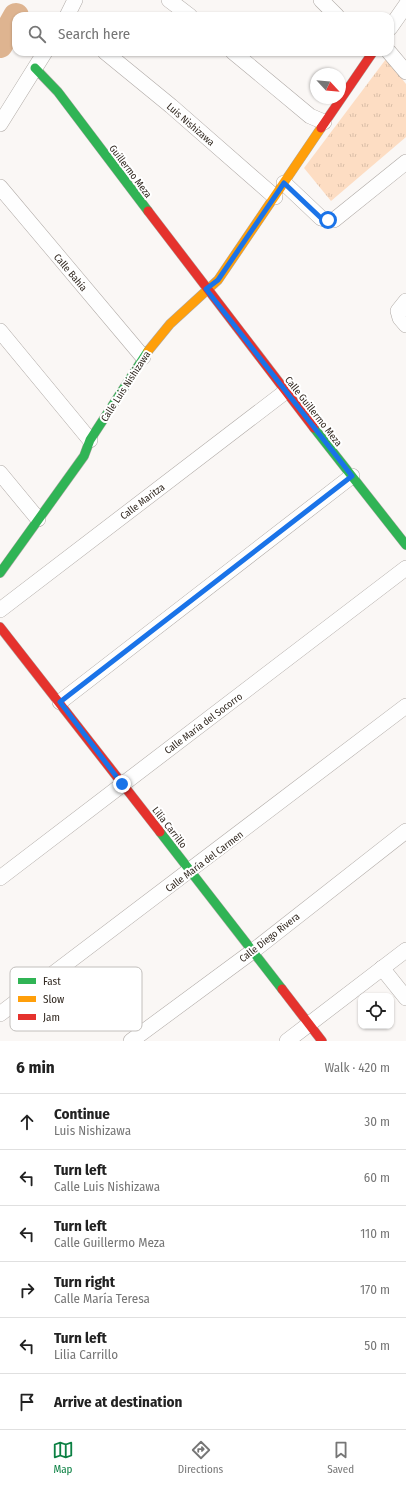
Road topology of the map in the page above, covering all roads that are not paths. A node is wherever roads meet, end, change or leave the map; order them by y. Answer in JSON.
{"nodes":[{"id":1,"x":75,"y":0,"type":"edge"},
{"id":2,"x":169,"y":0,"type":"edge"},
{"id":3,"x":321,"y":0,"type":"edge"},
{"id":4,"x":406,"y":4,"type":"edge"},
{"id":5,"x":69,"y":12,"type":"edge"},
{"id":6,"x":185,"y":12,"type":"edge"},
{"id":7,"x":333,"y":12,"type":"edge"},
{"id":8,"x":394,"y":22,"type":"edge"},
{"id":9,"x":42,"y":56,"type":"edge"},
{"id":10,"x":110,"y":56,"type":"edge"},
{"id":11,"x":238,"y":56,"type":"edge"},
{"id":12,"x":370,"y":56,"type":"edge"},
{"id":13,"x":392,"y":56,"type":"edge"},
{"id":14,"x":35,"y":68,"type":"junction"},
{"id":15,"x":406,"y":72,"type":"edge"},
{"id":16,"x":324,"y":122,"type":"junction"},
{"id":17,"x":0,"y":124,"type":"edge"},
{"id":18,"x":406,"y":162,"type":"edge"},
{"id":19,"x":284,"y":183,"type":"junction"},
{"id":20,"x":0,"y":187,"type":"edge"},
{"id":21,"x":275,"y":197,"type":"junction"},
{"id":22,"x":206,"y":289,"type":"junction"},
{"id":23,"x":406,"y":301,"type":"edge"},
{"id":24,"x":406,"y":325,"type":"edge"},
{"id":25,"x":0,"y":332,"type":"edge"},
{"id":26,"x":143,"y":357,"type":"junction"},
{"id":27,"x":285,"y":392,"type":"junction"},
{"id":28,"x":90,"y":440,"type":"junction"},
{"id":29,"x":0,"y":473,"type":"edge"},
{"id":30,"x":352,"y":476,"type":"junction"},
{"id":31,"x":38,"y":519,"type":"junction"},
{"id":32,"x":406,"y":545,"type":"edge"},
{"id":33,"x":406,"y":568,"type":"edge"},
{"id":34,"x":0,"y":573,"type":"edge"},
{"id":35,"x":0,"y":610,"type":"edge"},
{"id":36,"x":0,"y":627,"type":"edge"},
{"id":37,"x":60,"y":702,"type":"junction"},
{"id":38,"x":406,"y":706,"type":"edge"},
{"id":39,"x":122,"y":784,"type":"junction"},
{"id":40,"x":406,"y":831,"type":"edge"},
{"id":41,"x":190,"y":871,"type":"junction"},
{"id":42,"x":0,"y":878,"type":"edge"},
{"id":43,"x":406,"y":950,"type":"edge"},
{"id":44,"x":253,"y":951,"type":"junction"},
{"id":45,"x":62,"y":967,"type":"edge"},
{"id":46,"x":382,"y":968,"type":"junction"},
{"id":47,"x":406,"y":998,"type":"edge"},
{"id":48,"x":10,"y":1006,"type":"edge"},
{"id":49,"x":0,"y":1014,"type":"edge"},
{"id":50,"x":309,"y":1024,"type":"junction"},
{"id":51,"x":130,"y":1041,"type":"edge"},
{"id":52,"x":288,"y":1041,"type":"edge"},
{"id":53,"x":322,"y":1041,"type":"edge"}],
"edges":[{"from":1,"to":5,"type":"street"},
{"from":2,"to":6,"type":"street"},
{"from":3,"to":7,"type":"street"},
{"from":4,"to":8,"type":"street"},
{"from":9,"to":14,"type":"street"},
{"from":10,"to":21,"type":"street","name":"Luis Nishizawa"},
{"from":11,"to":16,"type":"street"},
{"from":12,"to":16,"type":"street","name":"Calle Luis Nishizawa"},
{"from":13,"to":15,"type":"street"},
{"from":14,"to":17,"type":"street"},
{"from":14,"to":22,"type":"street","name":"Guillermo Meza"},
{"from":16,"to":19,"type":"street","name":"Calle Luis Nishizawa"},
{"from":18,"to":19,"type":"street"},
{"from":19,"to":21,"type":"street","name":"Calle Luis Nishizawa"},
{"from":20,"to":26,"type":"street","name":"Calle Bahía"},
{"from":21,"to":22,"type":"street","name":"Calle Luis Nishizawa"},
{"from":22,"to":26,"type":"street","name":"Calle Luis Nishizawa"},
{"from":22,"to":27,"type":"street","name":"Calle Guillermo Meza"},
{"from":23,"to":24,"type":"street"},
{"from":25,"to":28,"type":"street"},
{"from":26,"to":28,"type":"street","name":"Calle Luis Nishizawa"},
{"from":27,"to":30,"type":"street","name":"Calle Guillermo Meza"},
{"from":27,"to":35,"type":"street","name":"Calle Maritza"},
{"from":28,"to":31,"type":"street","name":"Calle Luis Nishizawa"},
{"from":29,"to":31,"type":"street"},
{"from":30,"to":32,"type":"street","name":"Calle Guillermo Meza"},
{"from":30,"to":37,"type":"street"},
{"from":31,"to":34,"type":"street","name":"Calle Luis Nishizawa"},
{"from":33,"to":39,"type":"street","name":"Calle María del Socorro"},
{"from":36,"to":37,"type":"street","name":"Lilia Carrillo"},
{"from":37,"to":39,"type":"street","name":"Lilia Carrillo"},
{"from":38,"to":41,"type":"street","name":"Calle María del Carmen"},
{"from":39,"to":41,"type":"street","name":"Lilia Carrillo"},
{"from":39,"to":42,"type":"street","name":"Calle María del Socorro"},
{"from":40,"to":44,"type":"street","name":"Calle Diego Rivera"},
{"from":41,"to":44,"type":"street","name":"Lilia Carrillo"},
{"from":41,"to":45,"type":"street","name":"Calle María del Carmen"},
{"from":43,"to":46,"type":"street"},
{"from":44,"to":50,"type":"street","name":"Lilia Carrillo"},
{"from":44,"to":51,"type":"street","name":"Calle Diego Rivera"},
{"from":46,"to":47,"type":"street"},
{"from":46,"to":50,"type":"street"},
{"from":48,"to":49,"type":"street","name":"Calle María del Carmen"},
{"from":50,"to":52,"type":"street"},
{"from":50,"to":53,"type":"street","name":"Lilia Carrillo"}]}
